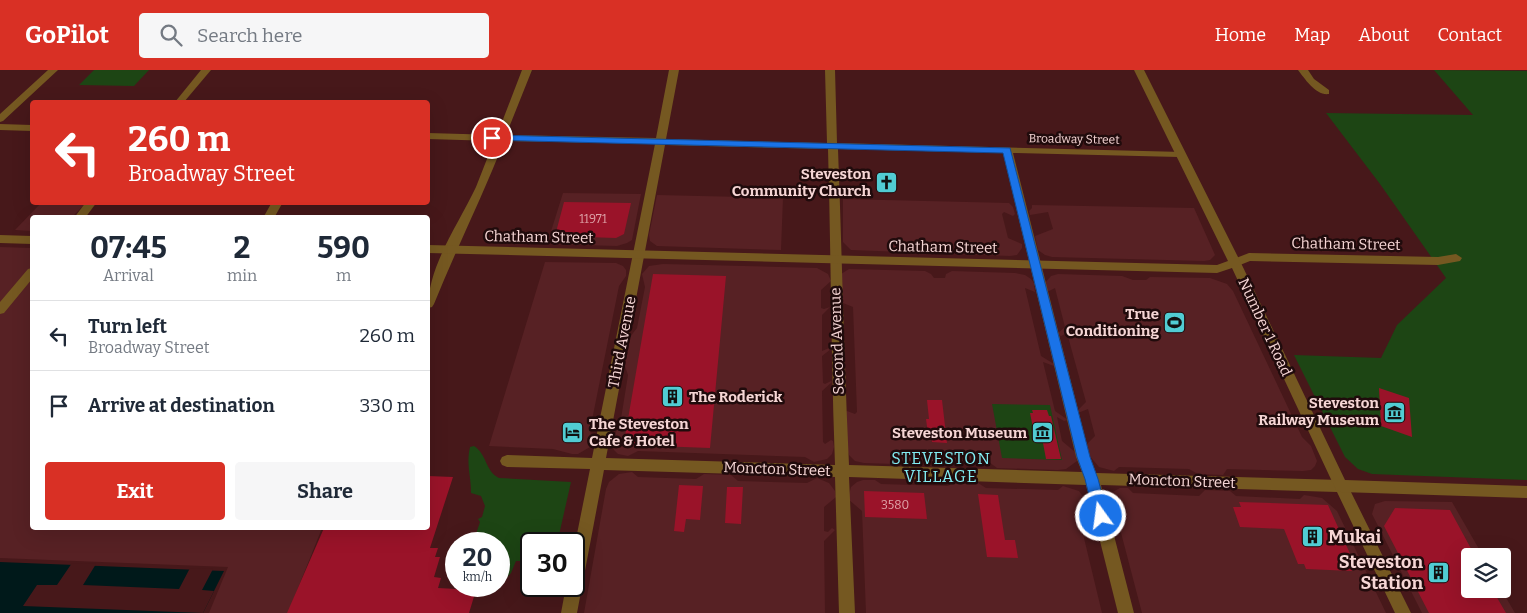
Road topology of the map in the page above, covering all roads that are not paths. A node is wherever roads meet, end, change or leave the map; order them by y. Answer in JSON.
{"nodes":[{"id":1,"x":53,"y":70,"type":"edge"},
{"id":2,"x":206,"y":70,"type":"edge"},
{"id":3,"x":527,"y":70,"type":"edge"},
{"id":4,"x":674,"y":70,"type":"edge"},
{"id":5,"x":830,"y":70,"type":"edge"},
{"id":6,"x":1139,"y":70,"type":"edge"},
{"id":7,"x":1303,"y":70,"type":"edge"},
{"id":8,"x":1326,"y":92,"type":"dead end"},
{"id":9,"x":180,"y":100,"type":"edge"},
{"id":10,"x":0,"y":119,"type":"edge"},
{"id":11,"x":0,"y":127,"type":"edge"},
{"id":12,"x":30,"y":128,"type":"edge"},
{"id":13,"x":430,"y":136,"type":"edge"},
{"id":14,"x":500,"y":138,"type":"junction"},
{"id":15,"x":660,"y":141,"type":"junction"},
{"id":16,"x":833,"y":145,"type":"junction"},
{"id":17,"x":1007,"y":150,"type":"junction"},
{"id":18,"x":1180,"y":154,"type":"junction"},
{"id":19,"x":90,"y":205,"type":"edge"},
{"id":20,"x":81,"y":215,"type":"edge"},
{"id":21,"x":0,"y":239,"type":"edge"},
{"id":22,"x":30,"y":240,"type":"edge"},
{"id":23,"x":430,"y":249,"type":"edge"},
{"id":24,"x":450,"y":250,"type":"junction"},
{"id":25,"x":639,"y":254,"type":"junction"},
{"id":26,"x":1456,"y":258,"type":"dead end"},
{"id":27,"x":836,"y":260,"type":"junction"},
{"id":28,"x":1235,"y":263,"type":"junction"},
{"id":29,"x":1036,"y":264,"type":"junction"},
{"id":30,"x":30,"y":274,"type":"edge"},
{"id":31,"x":430,"y":299,"type":"edge"},
{"id":32,"x":0,"y":310,"type":"edge"},
{"id":33,"x":508,"y":461,"type":"dead end"},
{"id":34,"x":598,"y":464,"type":"junction"},
{"id":35,"x":842,"y":471,"type":"junction"},
{"id":36,"x":1092,"y":479,"type":"junction"},
{"id":37,"x":1341,"y":486,"type":"junction"},
{"id":38,"x":1527,"y":492,"type":"edge"},
{"id":39,"x":569,"y":613,"type":"edge"},
{"id":40,"x":847,"y":613,"type":"edge"},
{"id":41,"x":1126,"y":613,"type":"edge"},
{"id":42,"x":1403,"y":613,"type":"edge"}],
"edges":[{"from":1,"to":10,"type":"street"},
{"from":2,"to":9,"type":"street"},
{"from":3,"to":14,"type":"street"},
{"from":4,"to":15,"type":"street","name":"Third Avenue"},
{"from":5,"to":16,"type":"street","name":"Second Avenue"},
{"from":6,"to":18,"type":"street","name":"Number 1 Road"},
{"from":7,"to":8,"type":"street"},
{"from":11,"to":12,"type":"street"},
{"from":13,"to":14,"type":"street","name":"Broadway Street"},
{"from":14,"to":15,"type":"street","name":"Broadway Street"},
{"from":14,"to":24,"type":"street"},
{"from":15,"to":16,"type":"street","name":"Broadway Street"},
{"from":15,"to":25,"type":"street","name":"Third Avenue"},
{"from":16,"to":17,"type":"street","name":"Broadway Street"},
{"from":16,"to":27,"type":"street","name":"Second Avenue"},
{"from":17,"to":18,"type":"street","name":"Broadway Street"},
{"from":17,"to":29,"type":"street"},
{"from":18,"to":28,"type":"street","name":"Number 1 Road"},
{"from":19,"to":20,"type":"street"},
{"from":21,"to":22,"type":"street"},
{"from":23,"to":24,"type":"street","name":"Chatham Street"},
{"from":24,"to":25,"type":"street","name":"Chatham Street"},
{"from":24,"to":31,"type":"street"},
{"from":25,"to":27,"type":"street","name":"Chatham Street"},
{"from":25,"to":34,"type":"street","name":"Third Avenue"},
{"from":26,"to":28,"type":"street","name":"Chatham Street"},
{"from":27,"to":29,"type":"street","name":"Chatham Street"},
{"from":27,"to":35,"type":"street","name":"Second Avenue"},
{"from":28,"to":29,"type":"street","name":"Chatham Street"},
{"from":28,"to":37,"type":"street","name":"Number 1 Road"},
{"from":29,"to":36,"type":"street"},
{"from":30,"to":32,"type":"street"},
{"from":33,"to":34,"type":"street","name":"Moncton Street"},
{"from":34,"to":35,"type":"street","name":"Moncton Street"},
{"from":34,"to":39,"type":"street","name":"Third Avenue"},
{"from":35,"to":36,"type":"street","name":"Moncton Street"},
{"from":35,"to":40,"type":"street","name":"Second Avenue"},
{"from":36,"to":37,"type":"street","name":"Moncton Street"},
{"from":36,"to":41,"type":"street"},
{"from":37,"to":38,"type":"street","name":"Moncton Street"},
{"from":37,"to":42,"type":"street","name":"Number 1 Road"}]}
